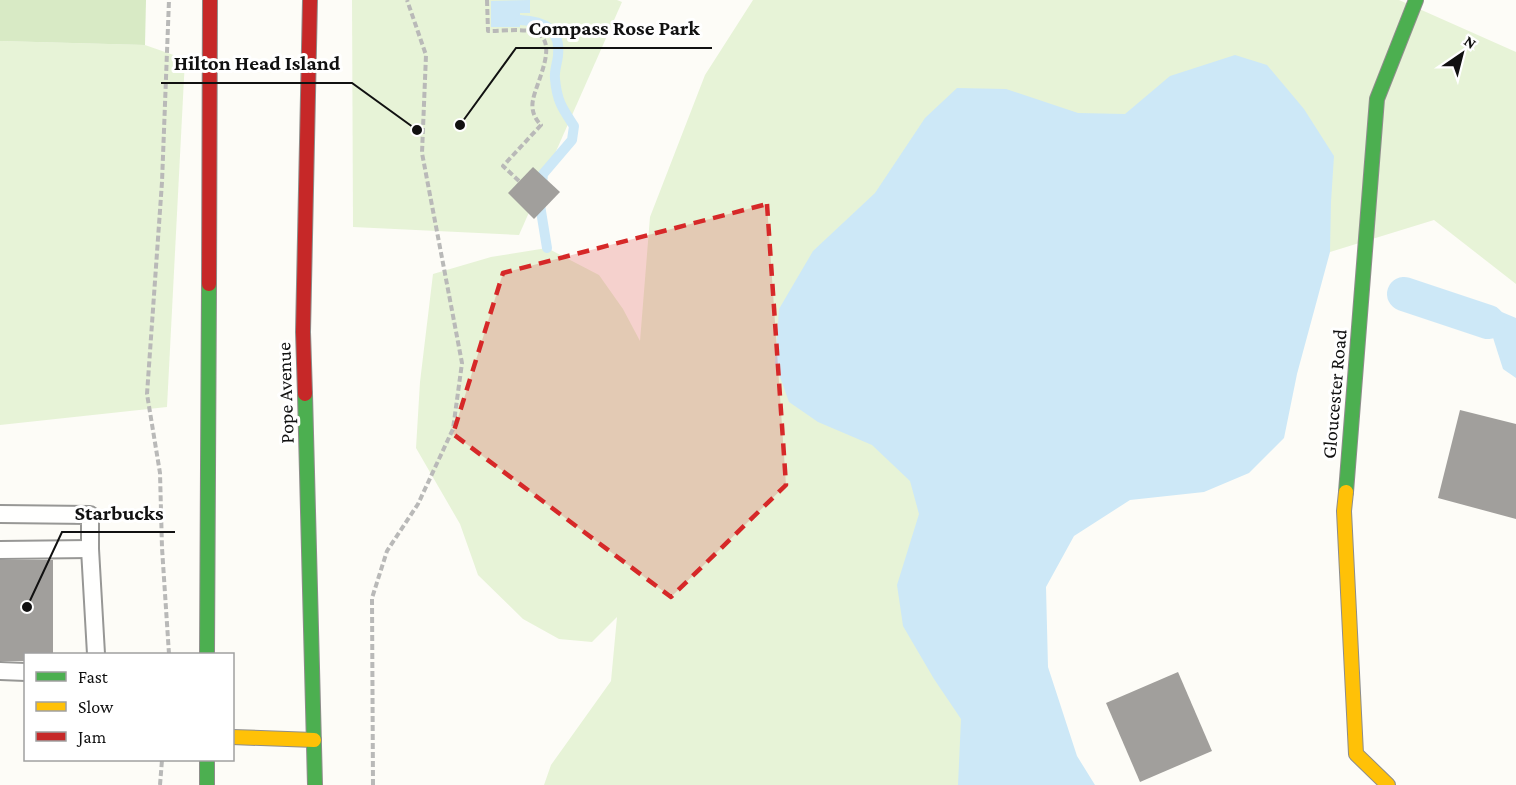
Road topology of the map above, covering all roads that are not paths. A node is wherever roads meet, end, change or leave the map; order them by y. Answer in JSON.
{"nodes":[{"id":1,"x":210,"y":0,"type":"edge"},
{"id":2,"x":310,"y":0,"type":"edge"},
{"id":3,"x":1416,"y":0,"type":"edge"},
{"id":4,"x":0,"y":514,"type":"edge"},
{"id":5,"x":90,"y":549,"type":"junction"},
{"id":6,"x":0,"y":550,"type":"edge"},
{"id":7,"x":96,"y":653,"type":"edge"},
{"id":8,"x":207,"y":653,"type":"edge"},
{"id":9,"x":0,"y":671,"type":"edge"},
{"id":10,"x":24,"y":672,"type":"edge"},
{"id":11,"x":234,"y":737,"type":"edge"},
{"id":12,"x":314,"y":740,"type":"junction"},
{"id":13,"x":207,"y":761,"type":"edge"},
{"id":14,"x":207,"y":785,"type":"edge"},
{"id":15,"x":315,"y":785,"type":"edge"},
{"id":16,"x":1388,"y":785,"type":"edge"}],
"edges":[{"from":1,"to":8,"type":"main road"},
{"from":2,"to":12,"type":"main road","name":"Pope Avenue"},
{"from":3,"to":16,"type":"main road","name":"Gloucester Road"},
{"from":4,"to":5,"type":"lane"},
{"from":5,"to":6,"type":"lane"},
{"from":5,"to":7,"type":"lane"},
{"from":9,"to":10,"type":"lane"},
{"from":11,"to":12,"type":"main road"},
{"from":12,"to":15,"type":"main road","name":"Pope Avenue"},
{"from":13,"to":14,"type":"main road"}]}
